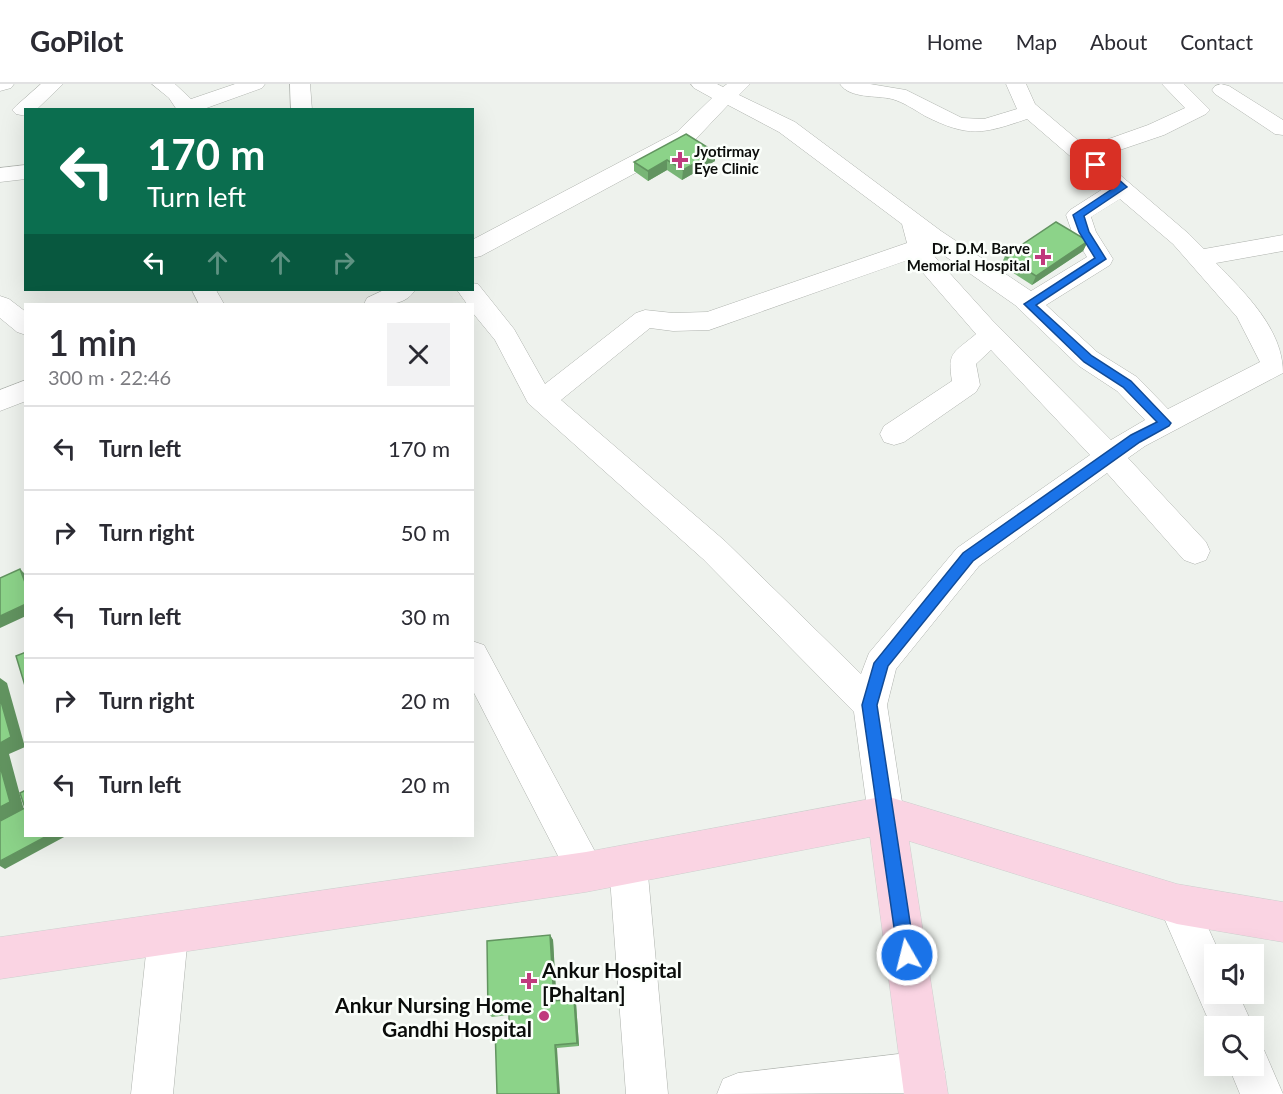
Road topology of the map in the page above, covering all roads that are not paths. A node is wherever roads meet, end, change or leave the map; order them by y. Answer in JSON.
{"nodes":[{"id":1,"x":4,"y":84,"type":"edge"},
{"id":2,"x":53,"y":84,"type":"edge"},
{"id":3,"x":162,"y":84,"type":"edge"},
{"id":4,"x":255,"y":84,"type":"edge"},
{"id":5,"x":300,"y":84,"type":"edge"},
{"id":6,"x":701,"y":84,"type":"edge"},
{"id":7,"x":850,"y":84,"type":"edge"},
{"id":8,"x":1016,"y":84,"type":"edge"},
{"id":9,"x":1172,"y":84,"type":"edge"},
{"id":10,"x":0,"y":85,"type":"edge"},
{"id":11,"x":1230,"y":87,"type":"edge"},
{"id":12,"x":732,"y":90,"type":"edge"},
{"id":13,"x":1189,"y":99,"type":"junction"},
{"id":14,"x":0,"y":102,"type":"edge"},
{"id":15,"x":27,"y":108,"type":"edge"},
{"id":16,"x":188,"y":108,"type":"edge"},
{"id":17,"x":302,"y":108,"type":"edge"},
{"id":18,"x":24,"y":110,"type":"edge"},
{"id":19,"x":1031,"y":111,"type":"junction"},
{"id":20,"x":1283,"y":129,"type":"edge"},
{"id":21,"x":1084,"y":155,"type":"junction"},
{"id":22,"x":24,"y":172,"type":"edge"},
{"id":23,"x":0,"y":175,"type":"edge"},
{"id":24,"x":1122,"y":187,"type":"junction"},
{"id":25,"x":912,"y":219,"type":"junction"},
{"id":26,"x":1283,"y":243,"type":"edge"},
{"id":27,"x":920,"y":247,"type":"junction"},
{"id":28,"x":474,"y":249,"type":"edge"},
{"id":29,"x":1198,"y":258,"type":"junction"},
{"id":30,"x":401,"y":291,"type":"edge"},
{"id":31,"x":470,"y":291,"type":"edge"},
{"id":32,"x":378,"y":303,"type":"edge"},
{"id":33,"x":1029,"y":304,"type":"junction"},
{"id":34,"x":0,"y":305,"type":"edge"},
{"id":35,"x":24,"y":324,"type":"edge"},
{"id":36,"x":992,"y":335,"type":"junction"},
{"id":37,"x":1280,"y":368,"type":"edge"},
{"id":38,"x":24,"y":391,"type":"edge"},
{"id":39,"x":543,"y":400,"type":"junction"},
{"id":40,"x":0,"y":401,"type":"edge"},
{"id":41,"x":1165,"y":423,"type":"junction"},
{"id":42,"x":894,"y":434,"type":"dead end"},
{"id":43,"x":1110,"y":457,"type":"junction"},
{"id":44,"x":1195,"y":551,"type":"dead end"},
{"id":45,"x":474,"y":659,"type":"edge"},
{"id":46,"x":870,"y":705,"type":"junction"},
{"id":47,"x":886,"y":815,"type":"junction"},
{"id":48,"x":628,"y":864,"type":"junction"},
{"id":49,"x":586,"y":872,"type":"junction"},
{"id":50,"x":1177,"y":904,"type":"junction"},
{"id":51,"x":1283,"y":922,"type":"edge"},
{"id":52,"x":168,"y":935,"type":"junction"},
{"id":53,"x":0,"y":958,"type":"edge"},
{"id":54,"x":1204,"y":964,"type":"edge"},
{"id":55,"x":1254,"y":1076,"type":"edge"},
{"id":56,"x":925,"y":1083,"type":"edge"},
{"id":57,"x":152,"y":1094,"type":"edge"},
{"id":58,"x":647,"y":1094,"type":"edge"},
{"id":59,"x":738,"y":1094,"type":"edge"},
{"id":60,"x":1262,"y":1094,"type":"edge"}],
"edges":[{"from":1,"to":10,"type":"street"},
{"from":2,"to":15,"type":"street"},
{"from":3,"to":16,"type":"street"},
{"from":4,"to":16,"type":"street"},
{"from":5,"to":17,"type":"street"},
{"from":6,"to":12,"type":"street"},
{"from":7,"to":19,"type":"street"},
{"from":8,"to":19,"type":"street"},
{"from":9,"to":13,"type":"street"},
{"from":11,"to":13,"type":"street"},
{"from":11,"to":20,"type":"street"},
{"from":12,"to":25,"type":"street"},
{"from":12,"to":28,"type":"street"},
{"from":13,"to":21,"type":"street"},
{"from":14,"to":18,"type":"street"},
{"from":19,"to":21,"type":"street"},
{"from":21,"to":24,"type":"street"},
{"from":22,"to":23,"type":"street"},
{"from":24,"to":29,"type":"street"},
{"from":24,"to":33,"type":"street"},
{"from":25,"to":27,"type":"street"},
{"from":25,"to":33,"type":"street"},
{"from":26,"to":29,"type":"street"},
{"from":27,"to":36,"type":"street"},
{"from":27,"to":39,"type":"street"},
{"from":29,"to":37,"type":"street"},
{"from":30,"to":32,"type":"street"},
{"from":31,"to":39,"type":"street"},
{"from":33,"to":41,"type":"street"},
{"from":34,"to":35,"type":"street"},
{"from":36,"to":42,"type":"street"},
{"from":36,"to":43,"type":"street"},
{"from":37,"to":41,"type":"street"},
{"from":38,"to":40,"type":"street"},
{"from":39,"to":46,"type":"street"},
{"from":41,"to":43,"type":"street"},
{"from":43,"to":44,"type":"street"},
{"from":43,"to":46,"type":"street"},
{"from":45,"to":49,"type":"street"},
{"from":46,"to":47,"type":"street"},
{"from":47,"to":48,"type":"main road"},
{"from":47,"to":50,"type":"main road"},
{"from":47,"to":56,"type":"main road"},
{"from":48,"to":49,"type":"main road"},
{"from":48,"to":58,"type":"street"},
{"from":49,"to":52,"type":"main road"},
{"from":50,"to":51,"type":"main road"},
{"from":50,"to":54,"type":"street"},
{"from":52,"to":53,"type":"main road"},
{"from":52,"to":57,"type":"street"},
{"from":55,"to":60,"type":"street"},
{"from":56,"to":59,"type":"street"}]}
